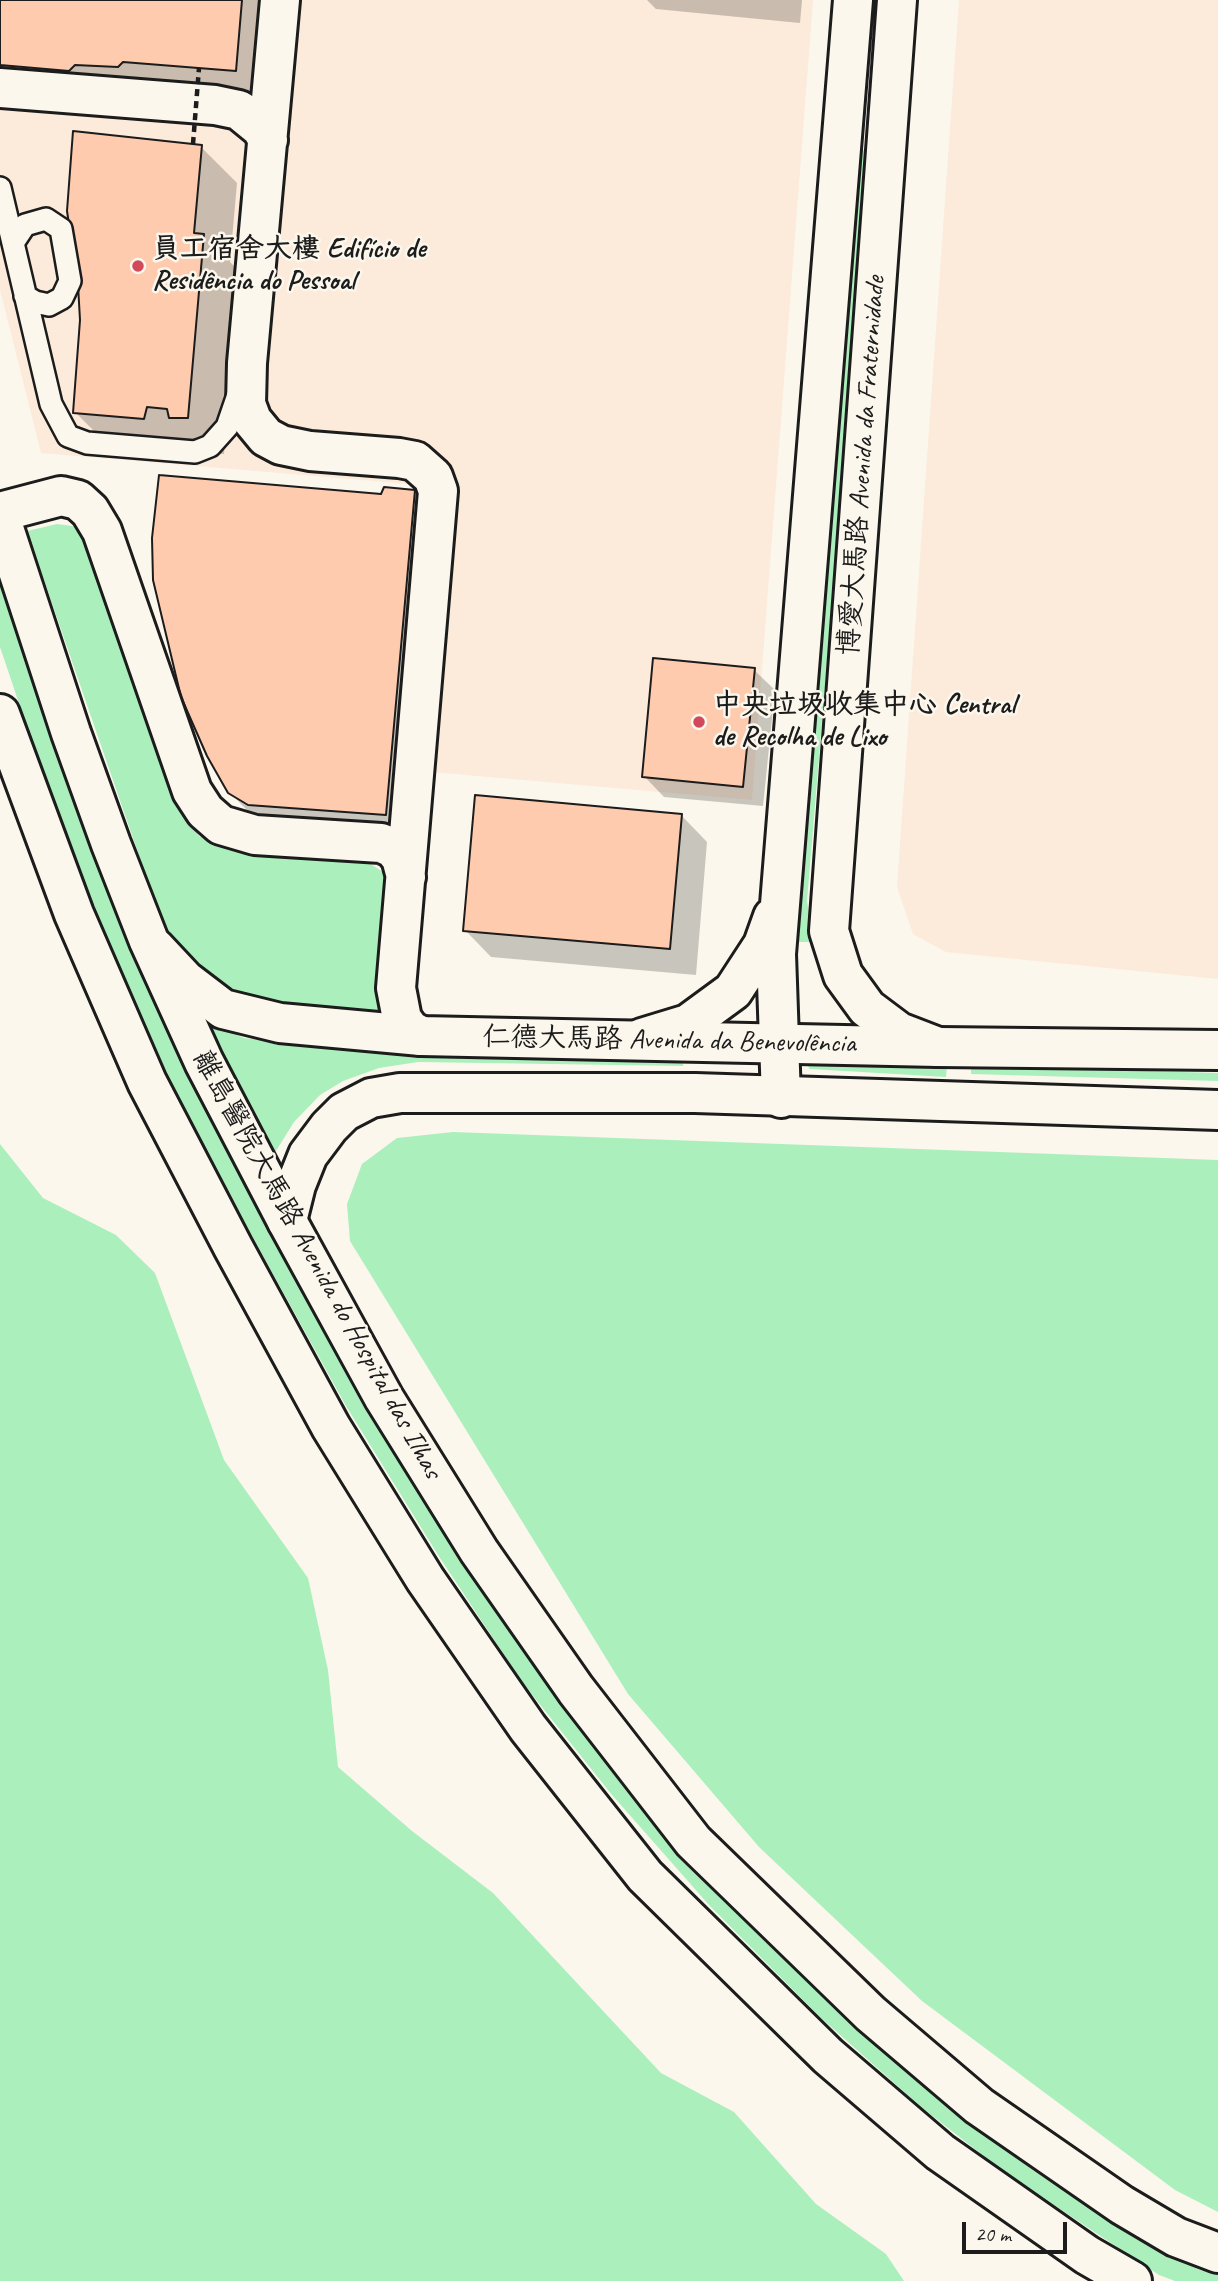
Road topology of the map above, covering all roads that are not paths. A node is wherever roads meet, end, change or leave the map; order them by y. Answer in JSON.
{"nodes":[{"id":1,"x":263,"y":0,"type":"edge"},
{"id":2,"x":280,"y":0,"type":"edge"},
{"id":3,"x":853,"y":0,"type":"edge"},
{"id":4,"x":897,"y":0,"type":"edge"},
{"id":5,"x":0,"y":88,"type":"edge"},
{"id":6,"x":215,"y":105,"type":"junction"},
{"id":7,"x":268,"y":141,"type":"junction"},
{"id":8,"x":0,"y":187,"type":"edge"},
{"id":9,"x":13,"y":243,"type":"junction"},
{"id":10,"x":25,"y":296,"type":"junction"},
{"id":11,"x":247,"y":363,"type":"junction"},
{"id":12,"x":0,"y":514,"type":"edge"},
{"id":13,"x":0,"y":714,"type":"edge"},
{"id":14,"x":407,"y":877,"type":"junction"},
{"id":15,"x":781,"y":892,"type":"junction"},
{"id":16,"x":149,"y":942,"type":"junction"},
{"id":17,"x":421,"y":1037,"type":"junction"},
{"id":18,"x":636,"y":1040,"type":"junction"},
{"id":19,"x":779,"y":1043,"type":"junction"},
{"id":20,"x":938,"y":1047,"type":"junction"},
{"id":21,"x":1218,"y":1050,"type":"edge"},
{"id":22,"x":780,"y":1097,"type":"junction"},
{"id":23,"x":1218,"y":1110,"type":"edge"},
{"id":24,"x":287,"y":1221,"type":"junction"},
{"id":25,"x":1218,"y":2253,"type":"edge"},
{"id":26,"x":1132,"y":2281,"type":"edge"}],
"edges":[{"from":1,"to":6,"type":"main road"},
{"from":2,"to":7,"type":"main road"},
{"from":3,"to":15,"type":"main road","name":"博愛大馬路 Avenida da Fraternidade"},
{"from":4,"to":20,"type":"main road","name":"博愛大馬路 Avenida da Fraternidade"},
{"from":5,"to":6,"type":"main road"},
{"from":6,"to":7,"type":"main road"},
{"from":7,"to":11,"type":"main road"},
{"from":8,"to":9,"type":"lane"},
{"from":9,"to":10,"type":"lane"},
{"from":9,"to":10,"type":"lane"},
{"from":10,"to":11,"type":"lane"},
{"from":11,"to":14,"type":"main road"},
{"from":12,"to":14,"type":"main road"},
{"from":12,"to":16,"type":"main road","name":"離島醫院大馬路 Avenida do Hospital das Ilhas"},
{"from":13,"to":26,"type":"main road"},
{"from":14,"to":17,"type":"main road"},
{"from":15,"to":18,"type":"main road","name":"博愛大馬路 Avenida da Fraternidade"},
{"from":15,"to":19,"type":"main road","name":"博愛大馬路 Avenida da Fraternidade"},
{"from":16,"to":17,"type":"main road","name":"仁德大馬路 Avenida da Benevolência"},
{"from":16,"to":24,"type":"main road","name":"離島醫院大馬路 Avenida do Hospital das Ilhas"},
{"from":17,"to":18,"type":"main road","name":"仁德大馬路 Avenida da Benevolência"},
{"from":18,"to":19,"type":"main road","name":"仁德大馬路 Avenida da Benevolência"},
{"from":19,"to":20,"type":"main road","name":"仁德大馬路 Avenida da Benevolência"},
{"from":19,"to":22,"type":"main road","name":"博愛大馬路 Avenida da Fraternidade"},
{"from":20,"to":21,"type":"main road","name":"仁德大馬路 Avenida da Benevolência"},
{"from":22,"to":23,"type":"main road","name":"仁德大馬路 Avenida da Benevolência"},
{"from":22,"to":24,"type":"main road","name":"仁德大馬路 Avenida da Benevolência"},
{"from":24,"to":25,"type":"main road","name":"離島醫院大馬路 Avenida do Hospital das Ilhas"}]}
